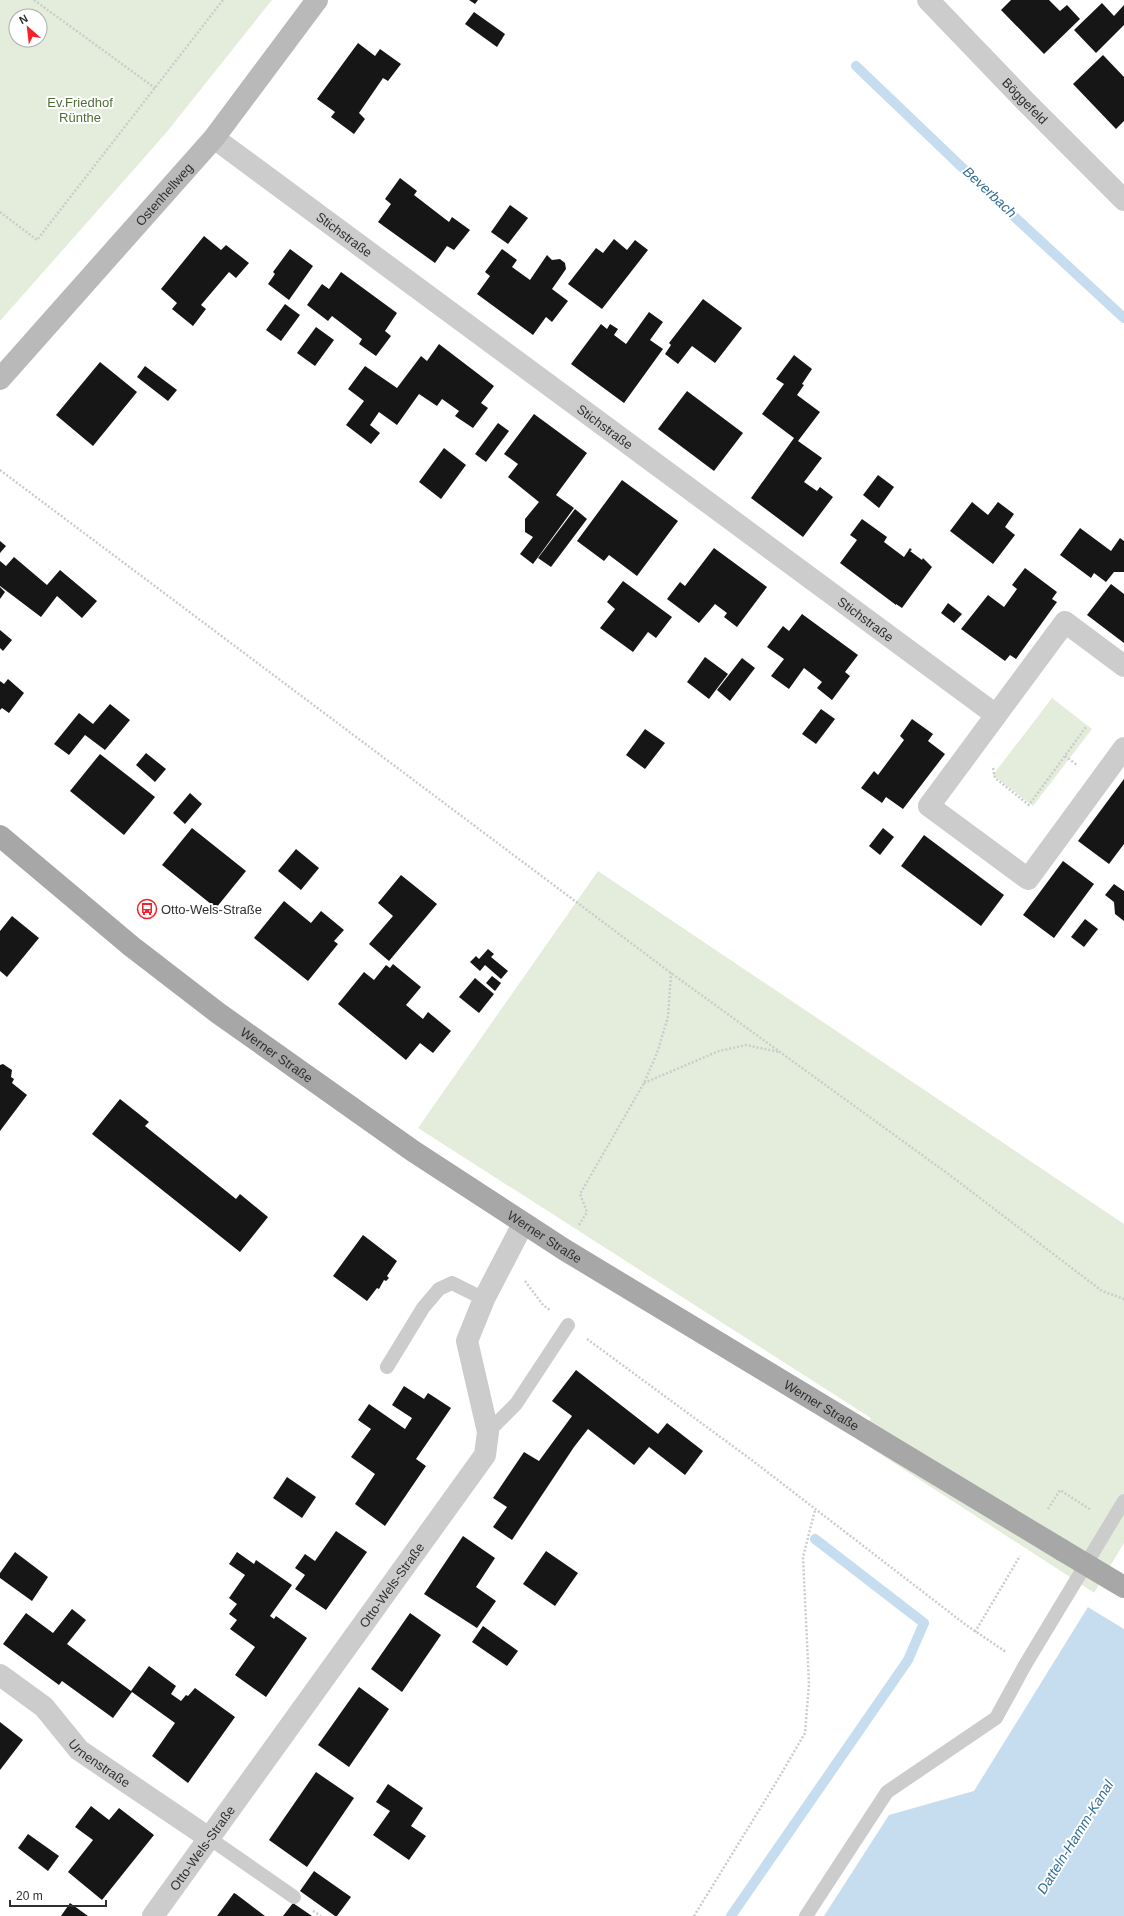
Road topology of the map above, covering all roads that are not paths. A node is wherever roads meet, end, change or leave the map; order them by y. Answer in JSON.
{"nodes":[{"id":1,"x":317,"y":0,"type":"edge"},
{"id":2,"x":928,"y":0,"type":"edge"},
{"id":3,"x":214,"y":138,"type":"junction"},
{"id":4,"x":1124,"y":200,"type":"edge"},
{"id":5,"x":0,"y":378,"type":"edge"},
{"id":6,"x":1124,"y":666,"type":"edge"},
{"id":7,"x":996,"y":715,"type":"junction"},
{"id":8,"x":1124,"y":748,"type":"edge"},
{"id":9,"x":0,"y":836,"type":"edge"},
{"id":10,"x":523,"y":1224,"type":"junction"},
{"id":11,"x":484,"y":1299,"type":"junction"},
{"id":12,"x":568,"y":1325,"type":"road end"},
{"id":13,"x":387,"y":1367,"type":"dead end"},
{"id":14,"x":488,"y":1432,"type":"junction"},
{"id":15,"x":1124,"y":1501,"type":"edge"},
{"id":16,"x":1124,"y":1588,"type":"edge"},
{"id":17,"x":0,"y":1675,"type":"edge"},
{"id":18,"x":209,"y":1838,"type":"junction"},
{"id":19,"x":294,"y":1897,"type":"dead end"},
{"id":20,"x":153,"y":1916,"type":"edge"},
{"id":21,"x":806,"y":1916,"type":"edge"}],
"edges":[{"from":1,"to":3,"type":"main road","name":"Ostenhellweg"},
{"from":2,"to":4,"type":"street","name":"Böggefeld"},
{"from":3,"to":5,"type":"main road","name":"Ostenhellweg"},
{"from":3,"to":7,"type":"street","name":"Stichstraße"},
{"from":6,"to":7,"type":"street"},
{"from":7,"to":8,"type":"street"},
{"from":9,"to":10,"type":"main road","name":"Werner Straße"},
{"from":10,"to":11,"type":"street","name":"Otto-Wels-Straße"},
{"from":10,"to":16,"type":"main road","name":"Werner Straße","bridge":true},
{"from":11,"to":13,"type":"lane"},
{"from":11,"to":14,"type":"street","name":"Otto-Wels-Straße"},
{"from":12,"to":14,"type":"lane"},
{"from":14,"to":18,"type":"street","name":"Otto-Wels-Straße"},
{"from":15,"to":21,"type":"lane"},
{"from":17,"to":18,"type":"street","name":"Urnenstraße"},
{"from":18,"to":19,"type":"lane"},
{"from":18,"to":20,"type":"street","name":"Otto-Wels-Straße"}]}
